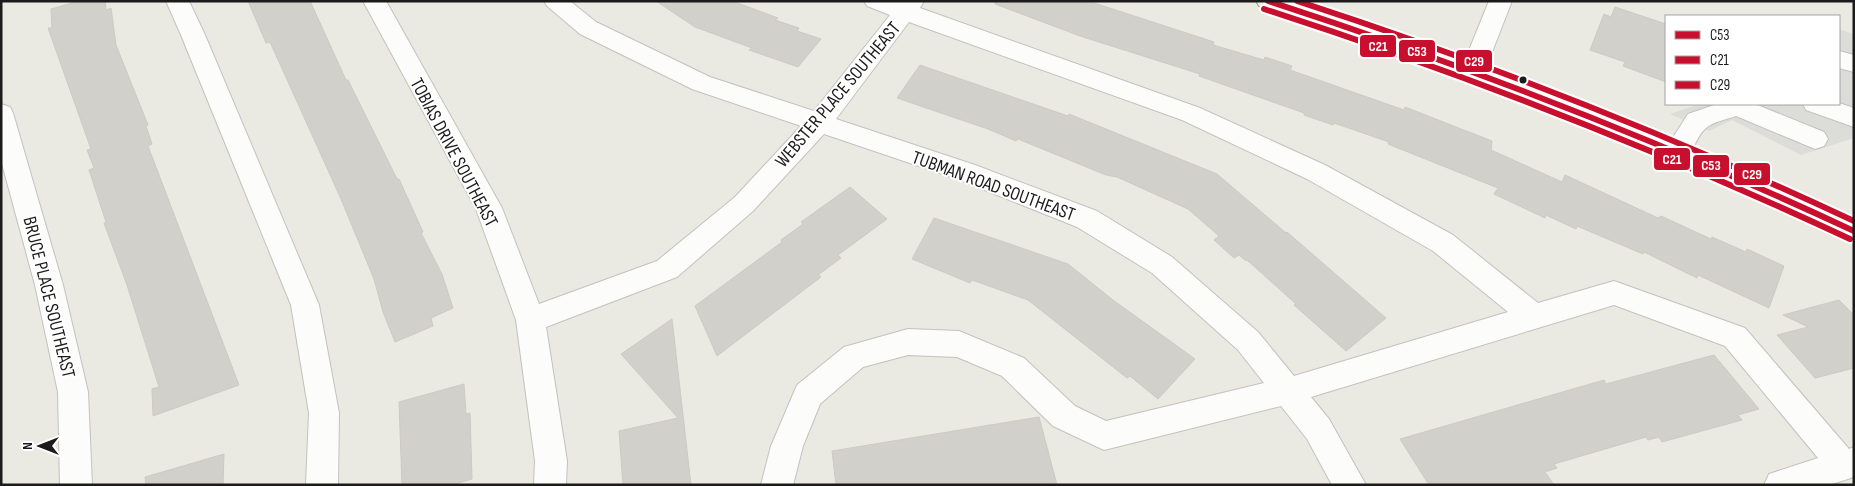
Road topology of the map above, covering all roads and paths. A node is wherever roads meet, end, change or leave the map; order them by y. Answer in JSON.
{"nodes":[{"id":1,"x":177,"y":1,"type":"edge"},
{"id":2,"x":374,"y":1,"type":"edge"},
{"id":3,"x":555,"y":1,"type":"edge"},
{"id":4,"x":875,"y":1,"type":"edge"},
{"id":5,"x":1268,"y":1,"type":"edge"},
{"id":6,"x":1501,"y":1,"type":"edge"},
{"id":7,"x":909,"y":7,"type":"edge"},
{"id":8,"x":1840,"y":58,"type":"edge"},
{"id":9,"x":1854,"y":64,"type":"edge"},
{"id":10,"x":1473,"y":70,"type":"junction"},
{"id":11,"x":1739,"y":105,"type":"edge"},
{"id":12,"x":1818,"y":105,"type":"edge"},
{"id":13,"x":1,"y":114,"type":"edge"},
{"id":14,"x":1854,"y":118,"type":"edge"},
{"id":15,"x":819,"y":123,"type":"junction"},
{"id":16,"x":1815,"y":139,"type":"dead end"},
{"id":17,"x":1678,"y":150,"type":"junction"},
{"id":18,"x":1854,"y":231,"type":"edge"},
{"id":19,"x":1534,"y":316,"type":"junction"},
{"id":20,"x":530,"y":320,"type":"junction"},
{"id":21,"x":1288,"y":391,"type":"junction"},
{"id":22,"x":1848,"y":463,"type":"edge"},
{"id":23,"x":76,"y":485,"type":"edge"},
{"id":24,"x":322,"y":485,"type":"edge"},
{"id":25,"x":550,"y":485,"type":"edge"},
{"id":26,"x":776,"y":485,"type":"edge"},
{"id":27,"x":1350,"y":485,"type":"edge"},
{"id":28,"x":1780,"y":485,"type":"edge"}],
"edges":[{"from":1,"to":24,"type":"street"},
{"from":2,"to":20,"type":"street","name":"TOBIAS DRIVE SOUTHEAST"},
{"from":3,"to":15,"type":"street","name":"TUBMAN ROAD SOUTHEAST"},
{"from":4,"to":7,"type":"street"},
{"from":5,"to":10,"type":"main road"},
{"from":6,"to":10,"type":"street"},
{"from":7,"to":15,"type":"street","name":"WEBSTER PLACE SOUTHEAST"},
{"from":7,"to":19,"type":"street"},
{"from":8,"to":9,"type":"street"},
{"from":10,"to":17,"type":"main road"},
{"from":11,"to":16,"type":"street"},
{"from":11,"to":17,"type":"street"},
{"from":12,"to":14,"type":"street"},
{"from":13,"to":23,"type":"street","name":"BRUCE PLACE SOUTHEAST"},
{"from":15,"to":20,"type":"street","name":"WEBSTER PLACE SOUTHEAST"},
{"from":15,"to":21,"type":"street","name":"TUBMAN ROAD SOUTHEAST"},
{"from":17,"to":18,"type":"main road"},
{"from":19,"to":21,"type":"street"},
{"from":19,"to":22,"type":"street"},
{"from":20,"to":25,"type":"street","name":"TOBIAS DRIVE SOUTHEAST"},
{"from":21,"to":26,"type":"street"},
{"from":21,"to":27,"type":"street","name":"TUBMAN ROAD SOUTHEAST"},
{"from":22,"to":28,"type":"street"}]}
